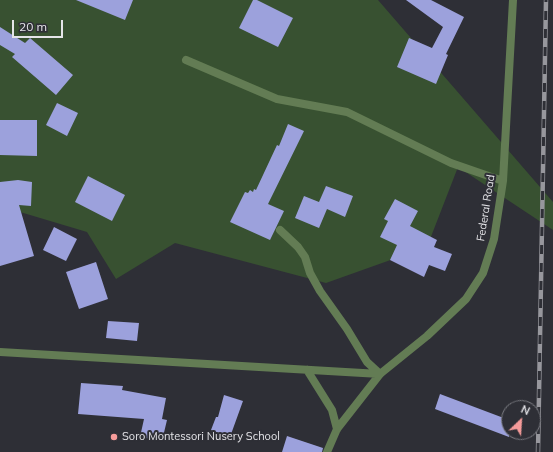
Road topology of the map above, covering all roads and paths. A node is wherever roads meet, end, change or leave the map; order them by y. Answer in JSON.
{"nodes":[{"id":1,"x":513,"y":0,"type":"edge"},
{"id":2,"x":186,"y":60,"type":"dead end"},
{"id":3,"x":502,"y":181,"type":"junction"},
{"id":4,"x":280,"y":230,"type":"dead end"},
{"id":5,"x":0,"y":352,"type":"edge"},
{"id":6,"x":307,"y":370,"type":"junction"},
{"id":7,"x":380,"y":374,"type":"junction"},
{"id":8,"x":337,"y":429,"type":"junction"},
{"id":9,"x":327,"y":452,"type":"edge"}],
"edges":[{"from":1,"to":3,"type":"street","name":"Federal Road"},
{"from":2,"to":3,"type":"street"},
{"from":3,"to":7,"type":"street","name":"Federal Road"},
{"from":4,"to":7,"type":"street"},
{"from":5,"to":6,"type":"street"},
{"from":6,"to":7,"type":"street"},
{"from":6,"to":8,"type":"street"},
{"from":7,"to":8,"type":"street","name":"Federal Road"},
{"from":8,"to":9,"type":"street","name":"Federal Road"}]}
